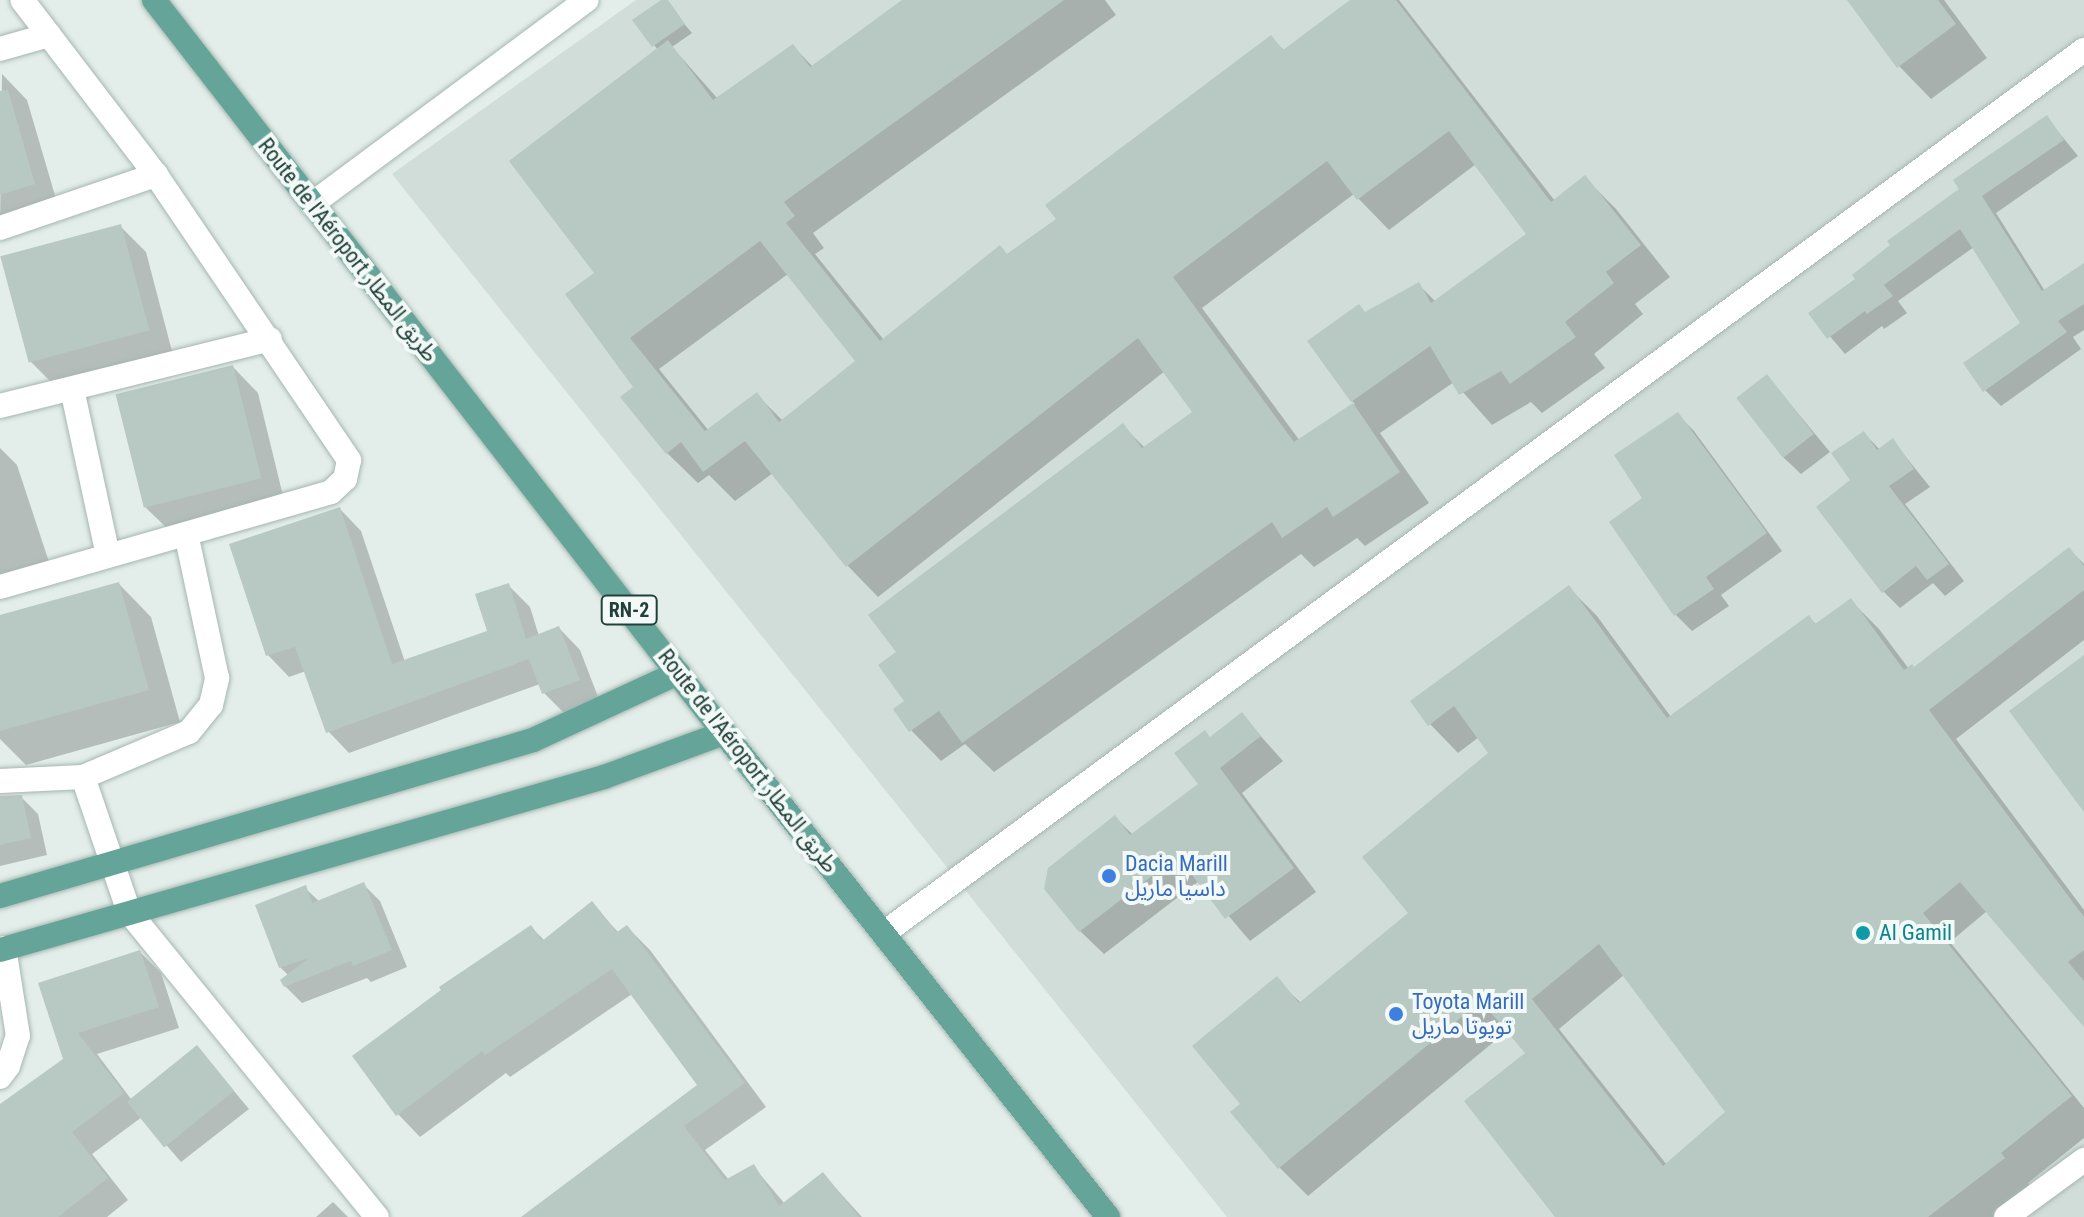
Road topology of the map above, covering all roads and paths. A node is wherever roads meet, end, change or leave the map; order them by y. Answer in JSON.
{"nodes":[{"id":1,"x":22,"y":0,"type":"edge"},
{"id":2,"x":154,"y":0,"type":"edge"},
{"id":3,"x":587,"y":0,"type":"edge"},
{"id":4,"x":49,"y":35,"type":"junction"},
{"id":5,"x":0,"y":49,"type":"edge"},
{"id":6,"x":2084,"y":50,"type":"edge"},
{"id":7,"x":156,"y":175,"type":"junction"},
{"id":8,"x":312,"y":204,"type":"junction"},
{"id":9,"x":0,"y":228,"type":"edge"},
{"id":10,"x":270,"y":339,"type":"junction"},
{"id":11,"x":72,"y":389,"type":"junction"},
{"id":12,"x":0,"y":406,"type":"edge"},
{"id":13,"x":186,"y":534,"type":"junction"},
{"id":14,"x":108,"y":555,"type":"junction"},
{"id":15,"x":0,"y":587,"type":"edge"},
{"id":16,"x":678,"y":673,"type":"junction"},
{"id":17,"x":724,"y":733,"type":"junction"},
{"id":18,"x":83,"y":777,"type":"junction"},
{"id":19,"x":0,"y":781,"type":"edge"},
{"id":20,"x":110,"y":864,"type":"junction"},
{"id":21,"x":0,"y":896,"type":"edge"},
{"id":22,"x":129,"y":912,"type":"junction"},
{"id":23,"x":884,"y":933,"type":"junction"},
{"id":24,"x":2,"y":949,"type":"edge"},
{"id":25,"x":0,"y":1077,"type":"edge"},
{"id":26,"x":2084,"y":1160,"type":"edge"},
{"id":27,"x":377,"y":1217,"type":"edge"},
{"id":28,"x":1108,"y":1217,"type":"edge"},
{"id":29,"x":2006,"y":1217,"type":"edge"}],
"edges":[{"from":1,"to":4,"type":"street"},
{"from":2,"to":8,"type":"main road","name":"Route de l'Aéroport طريق المطار","number":"RN-2"},
{"from":3,"to":8,"type":"street"},
{"from":4,"to":5,"type":"street"},
{"from":4,"to":7,"type":"street"},
{"from":6,"to":23,"type":"street"},
{"from":7,"to":9,"type":"street"},
{"from":7,"to":10,"type":"street"},
{"from":8,"to":16,"type":"main road","name":"Route de l'Aéroport طريق المطار","number":"RN-2"},
{"from":10,"to":11,"type":"street"},
{"from":10,"to":13,"type":"street"},
{"from":11,"to":12,"type":"street"},
{"from":11,"to":14,"type":"street"},
{"from":13,"to":14,"type":"street"},
{"from":13,"to":18,"type":"street"},
{"from":14,"to":15,"type":"street"},
{"from":16,"to":17,"type":"main road","name":"Route de l'Aéroport طريق المطار","number":"RN-2"},
{"from":16,"to":20,"type":"main road"},
{"from":17,"to":22,"type":"main road"},
{"from":17,"to":23,"type":"main road","name":"Route de l'Aéroport طريق المطار","number":"RN-2"},
{"from":18,"to":19,"type":"street"},
{"from":18,"to":20,"type":"street"},
{"from":20,"to":21,"type":"main road"},
{"from":20,"to":22,"type":"street"},
{"from":22,"to":24,"type":"main road"},
{"from":22,"to":27,"type":"street"},
{"from":23,"to":28,"type":"main road","name":"Route de l'Aéroport طريق المطار","number":"RN-2"},
{"from":24,"to":25,"type":"street"},
{"from":26,"to":29,"type":"street"}]}
